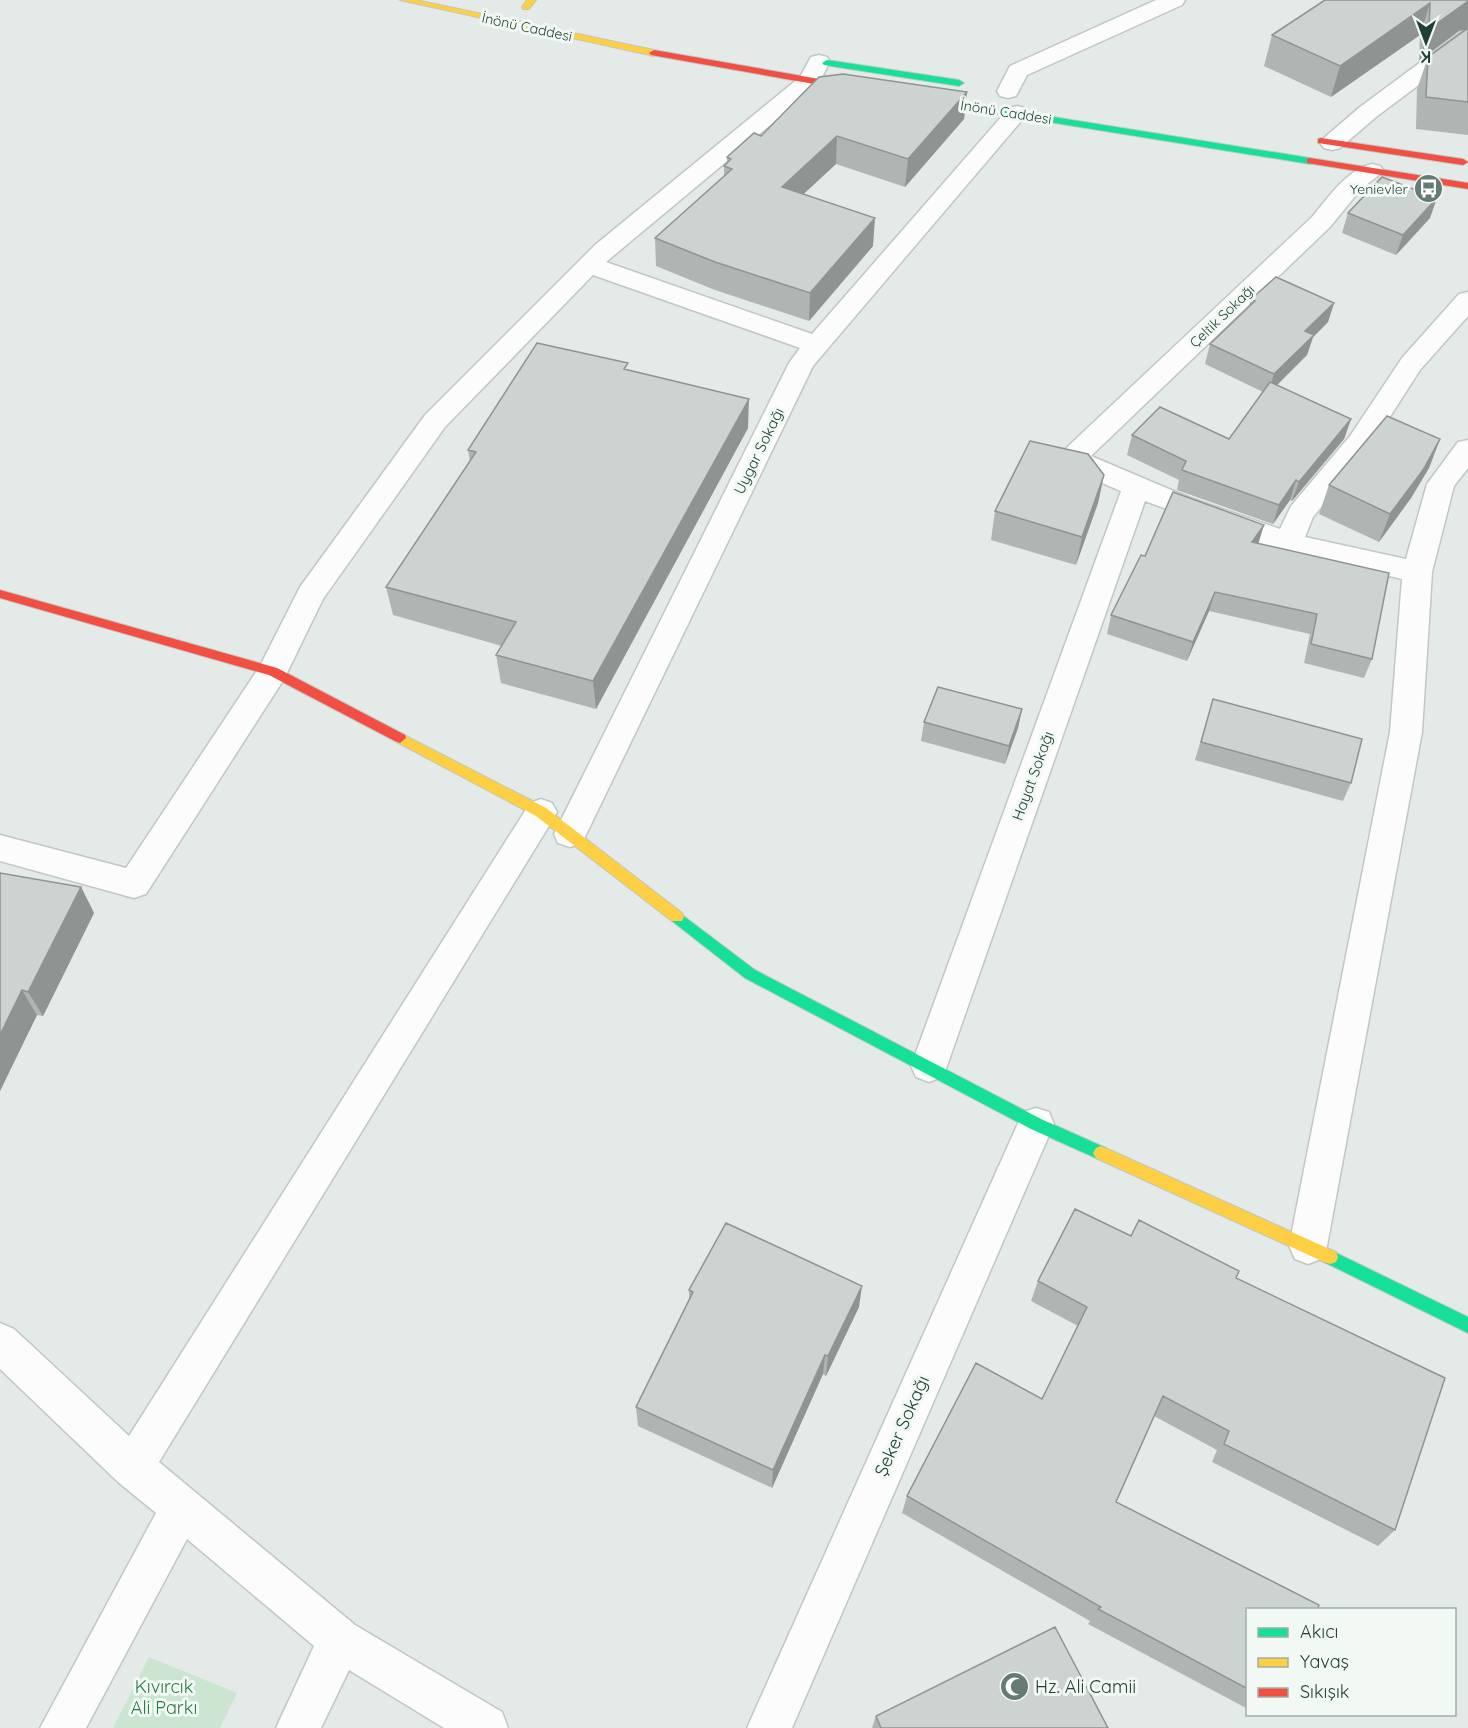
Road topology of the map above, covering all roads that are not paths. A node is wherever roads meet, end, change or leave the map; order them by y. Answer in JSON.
{"nodes":[{"id":1,"x":404,"y":0,"type":"edge"},
{"id":2,"x":1174,"y":0,"type":"edge"},
{"id":3,"x":1468,"y":38,"type":"edge"},
{"id":4,"x":812,"y":68,"type":"junction"},
{"id":5,"x":973,"y":85,"type":"dead end"},
{"id":6,"x":879,"y":92,"type":"edge"},
{"id":7,"x":913,"y":97,"type":"edge"},
{"id":8,"x":1011,"y":97,"type":"junction"},
{"id":9,"x":1309,"y":139,"type":"dead end"},
{"id":10,"x":1332,"y":142,"type":"junction"},
{"id":11,"x":1375,"y":160,"type":"junction"},
{"id":12,"x":1468,"y":163,"type":"edge"},
{"id":13,"x":1468,"y":186,"type":"edge"},
{"id":14,"x":589,"y":265,"type":"junction"},
{"id":15,"x":1468,"y":300,"type":"edge"},
{"id":16,"x":817,"y":345,"type":"junction"},
{"id":17,"x":1468,"y":449,"type":"edge"},
{"id":18,"x":1136,"y":487,"type":"junction"},
{"id":19,"x":1288,"y":543,"type":"junction"},
{"id":20,"x":1417,"y":572,"type":"junction"},
{"id":21,"x":0,"y":594,"type":"edge"},
{"id":22,"x":273,"y":671,"type":"junction"},
{"id":23,"x":541,"y":812,"type":"junction"},
{"id":24,"x":570,"y":834,"type":"junction"},
{"id":25,"x":0,"y":848,"type":"edge"},
{"id":26,"x":929,"y":1066,"type":"junction"},
{"id":27,"x":1036,"y":1124,"type":"junction"},
{"id":28,"x":1308,"y":1246,"type":"junction"},
{"id":29,"x":1468,"y":1325,"type":"edge"},
{"id":30,"x":0,"y":1342,"type":"edge"},
{"id":31,"x":134,"y":1467,"type":"junction"},
{"id":32,"x":182,"y":1507,"type":"junction"},
{"id":33,"x":340,"y":1640,"type":"junction"},
{"id":34,"x":62,"y":1728,"type":"edge"},
{"id":35,"x":298,"y":1728,"type":"edge"},
{"id":36,"x":486,"y":1728,"type":"edge"},
{"id":37,"x":768,"y":1728,"type":"edge"}],
"edges":[{"from":1,"to":4,"type":"main road","name":"İnönü Caddesi"},
{"from":2,"to":8,"type":"street","name":"Uygar Sokağı"},
{"from":3,"to":10,"type":"street"},
{"from":4,"to":5,"type":"main road"},
{"from":4,"to":6,"type":"main road","name":"İnönü Caddesi"},
{"from":4,"to":14,"type":"street"},
{"from":7,"to":8,"type":"main road","name":"İnönü Caddesi"},
{"from":8,"to":11,"type":"main road","name":"İnönü Caddesi"},
{"from":8,"to":16,"type":"street","name":"Uygar Sokağı"},
{"from":9,"to":10,"type":"main road"},
{"from":10,"to":11,"type":"main road"},
{"from":11,"to":12,"type":"main road"},
{"from":11,"to":13,"type":"main road","name":"İnönü Caddesi"},
{"from":11,"to":18,"type":"street","name":"Çeltik Sokağı"},
{"from":14,"to":16,"type":"street"},
{"from":14,"to":22,"type":"street"},
{"from":15,"to":19,"type":"street"},
{"from":16,"to":24,"type":"street","name":"Uygar Sokağı"},
{"from":17,"to":20,"type":"street"},
{"from":18,"to":19,"type":"street"},
{"from":18,"to":26,"type":"street","name":"Hayat Sokağı"},
{"from":19,"to":20,"type":"street"},
{"from":20,"to":28,"type":"street"},
{"from":21,"to":22,"type":"main road"},
{"from":22,"to":23,"type":"main road"},
{"from":22,"to":25,"type":"street"},
{"from":23,"to":24,"type":"main road"},
{"from":23,"to":31,"type":"street"},
{"from":24,"to":26,"type":"main road"},
{"from":26,"to":27,"type":"main road"},
{"from":27,"to":28,"type":"main road"},
{"from":27,"to":37,"type":"street","name":"Şeker Sokağı"},
{"from":28,"to":29,"type":"main road"},
{"from":30,"to":31,"type":"street"},
{"from":31,"to":32,"type":"street"},
{"from":32,"to":33,"type":"street"},
{"from":32,"to":34,"type":"street"},
{"from":33,"to":35,"type":"street"},
{"from":33,"to":36,"type":"street"}]}
